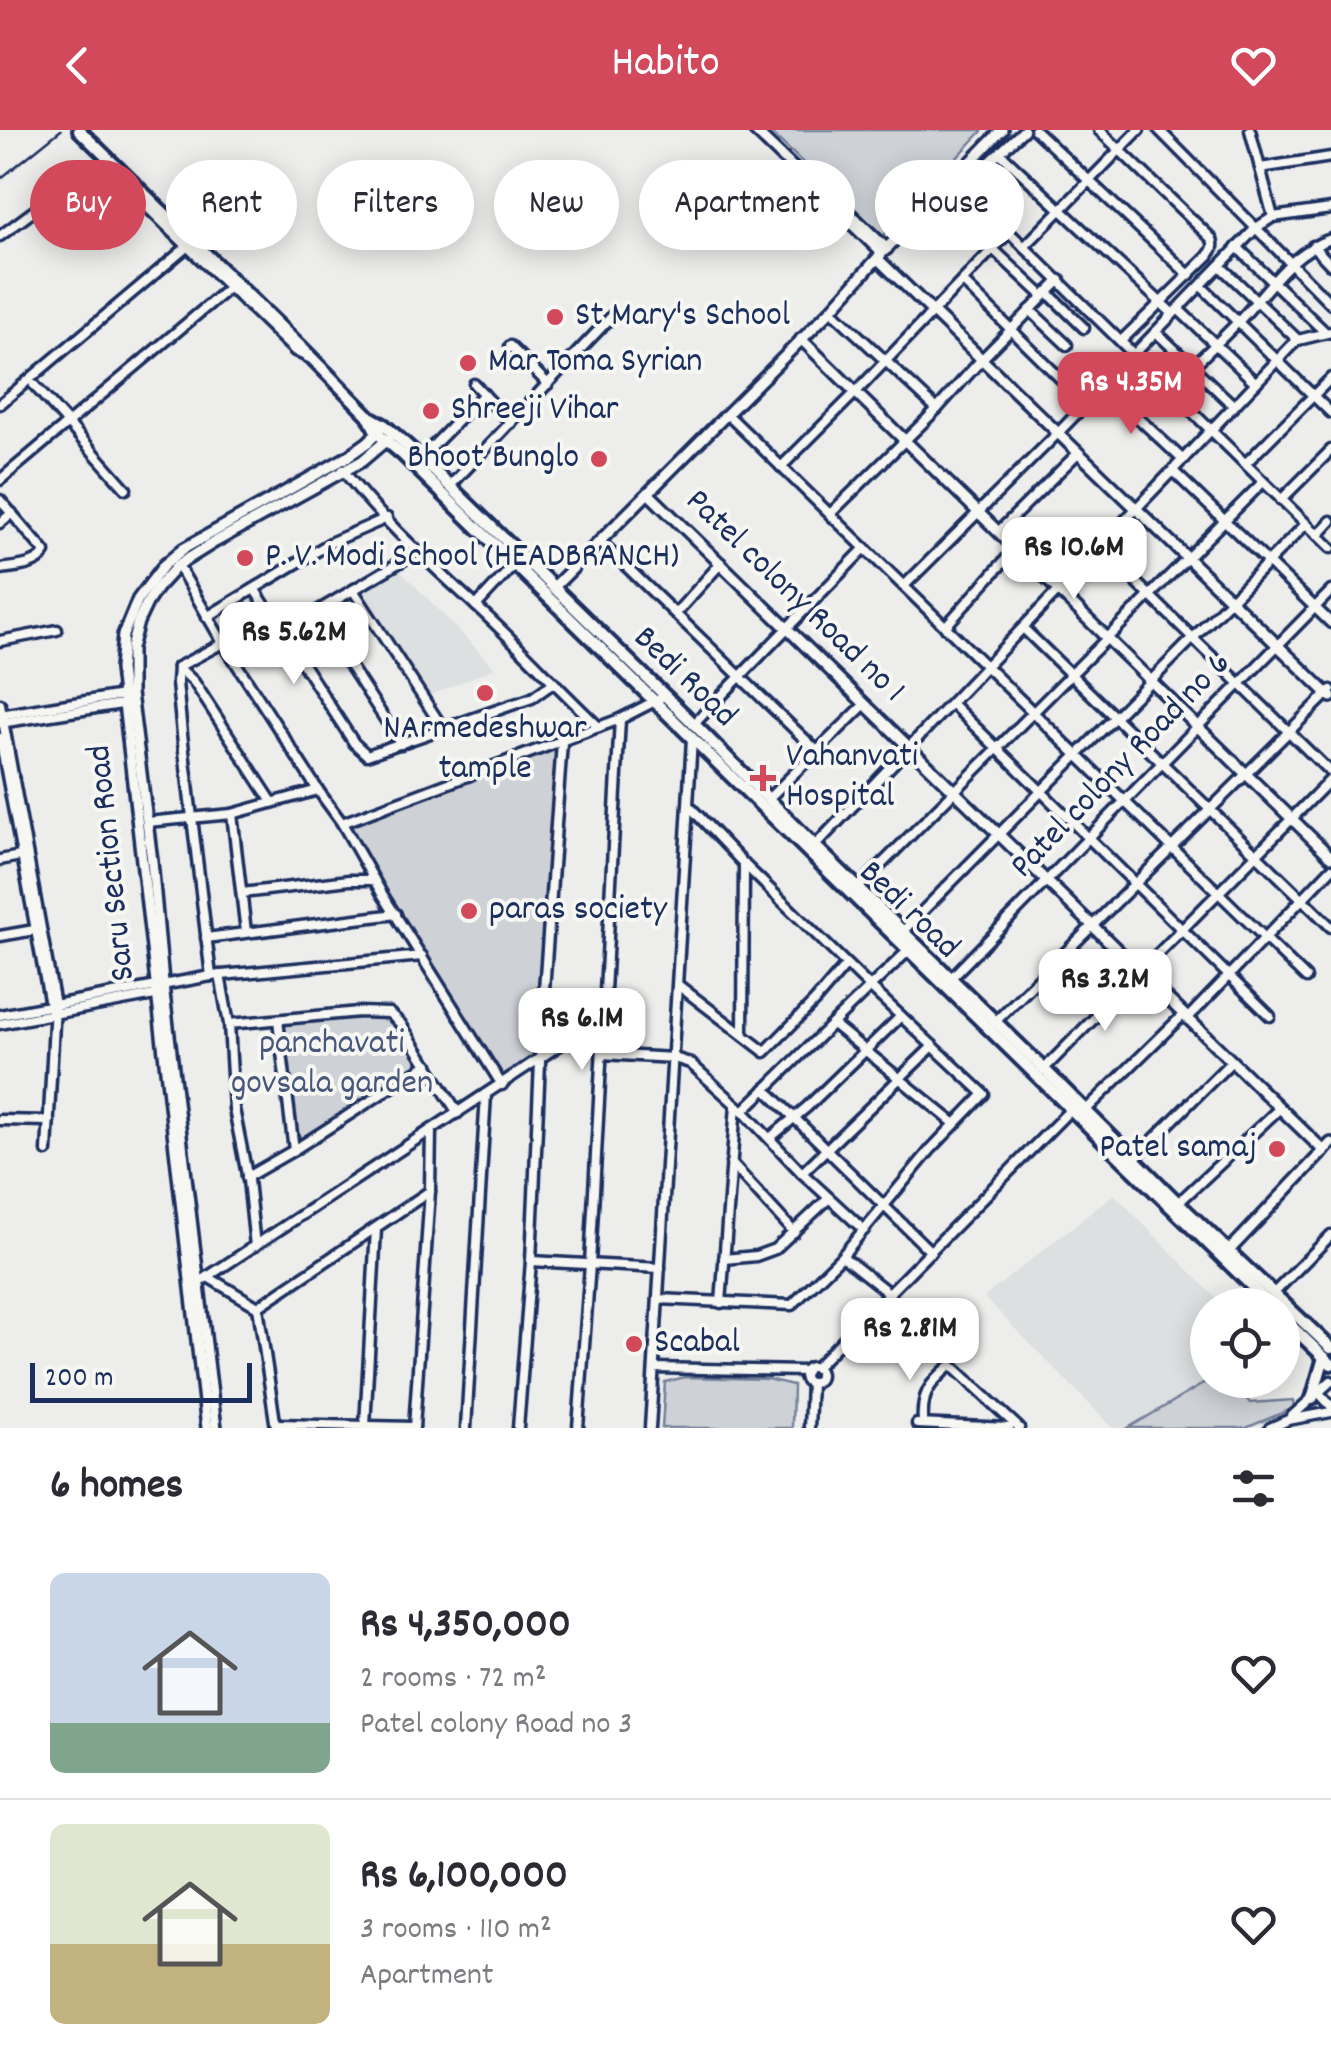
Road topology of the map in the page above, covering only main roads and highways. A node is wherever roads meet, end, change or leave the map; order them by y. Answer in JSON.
{"nodes":[{"id":1,"x":79,"y":130,"type":"edge"},
{"id":2,"x":385,"y":433,"type":"junction"},
{"id":3,"x":660,"y":698,"type":"junction"},
{"id":4,"x":812,"y":849,"type":"junction"},
{"id":5,"x":1078,"y":1107,"type":"junction"},
{"id":6,"x":1226,"y":1254,"type":"junction"},
{"id":7,"x":1261,"y":1288,"type":"edge"},
{"id":8,"x":1300,"y":1326,"type":"edge"},
{"id":9,"x":1300,"y":1331,"type":"edge"},
{"id":10,"x":1327,"y":1352,"type":"edge"},
{"id":11,"x":1316,"y":1396,"type":"road end"}],
"edges":[{"from":1,"to":2,"type":"main road","name":"Bedi Road"},
{"from":2,"to":3,"type":"main road","name":"Bedi road"},
{"from":2,"to":3,"type":"main road","name":"Bedi Road"},
{"from":3,"to":4,"type":"main road","name":"Bedi Road"},
{"from":3,"to":4,"type":"main road","name":"Bedi road"},
{"from":4,"to":5,"type":"main road","name":"Bedi road"},
{"from":4,"to":5,"type":"main road","name":"Bedi Road"},
{"from":5,"to":6,"type":"main road","name":"Bedi road"},
{"from":5,"to":6,"type":"main road","name":"Bedi Road"},
{"from":6,"to":7,"type":"main road","name":"Bedi road"},
{"from":8,"to":10,"type":"main road"},
{"from":9,"to":10,"type":"main road"},
{"from":10,"to":11,"type":"main road"}]}
